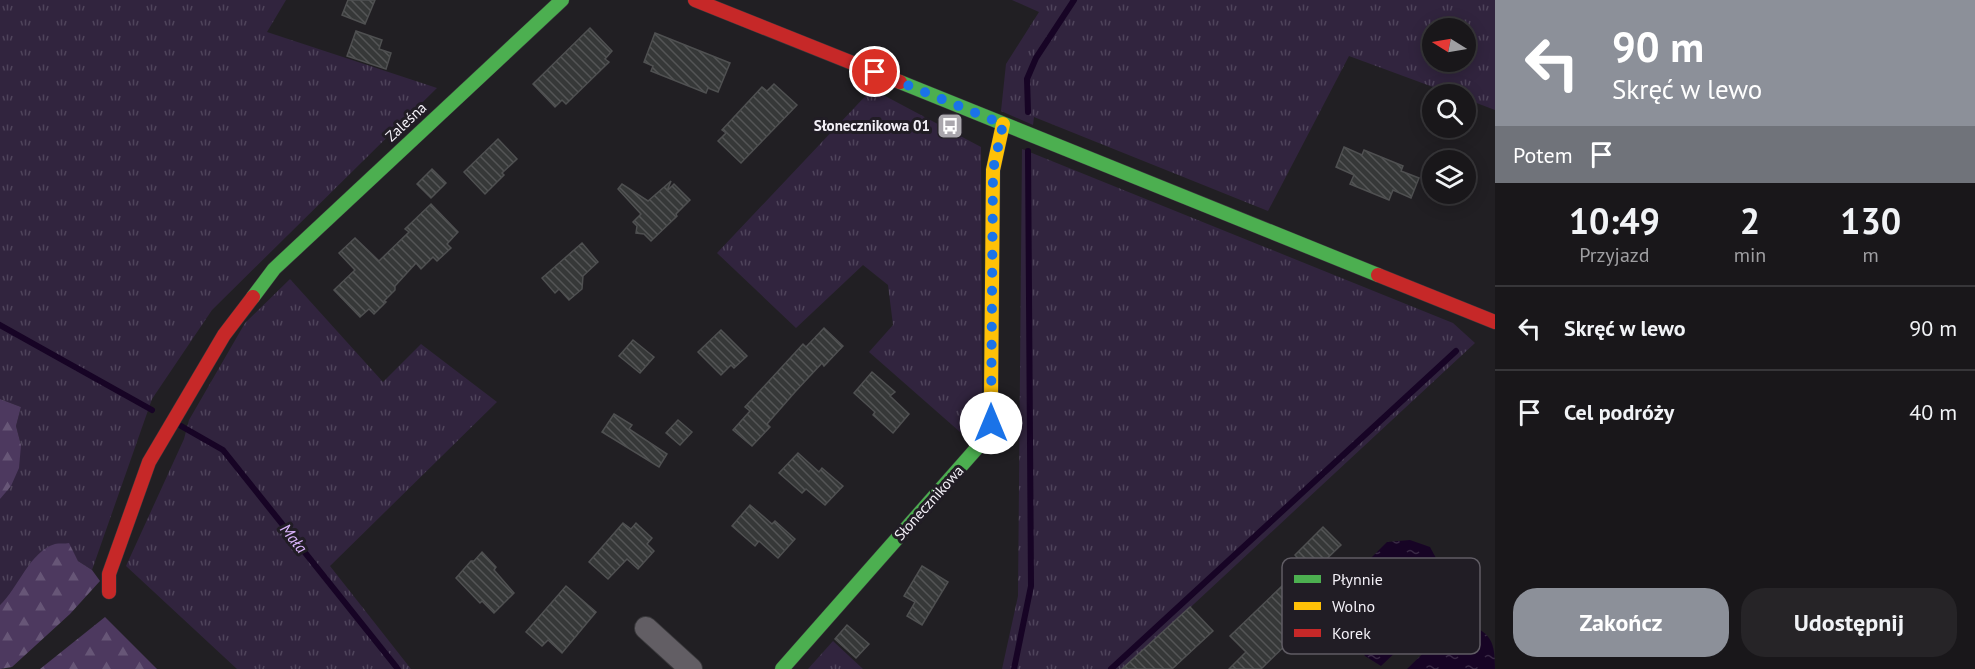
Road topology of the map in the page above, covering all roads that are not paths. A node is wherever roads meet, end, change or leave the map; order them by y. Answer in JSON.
{"nodes":[{"id":1,"x":561,"y":0,"type":"edge"},
{"id":2,"x":695,"y":0,"type":"edge"},
{"id":3,"x":1003,"y":124,"type":"junction"},
{"id":4,"x":1495,"y":322,"type":"edge"},
{"id":5,"x":109,"y":592,"type":"dead end"},
{"id":6,"x":646,"y":628,"type":"dead end"},
{"id":7,"x":691,"y":669,"type":"edge"},
{"id":8,"x":782,"y":669,"type":"edge"}],
"edges":[{"from":1,"to":5,"type":"street","name":"Zaleśna"},
{"from":2,"to":3,"type":"street"},
{"from":3,"to":4,"type":"street"},
{"from":3,"to":8,"type":"street","name":"Słonecznikowa"},
{"from":6,"to":7,"type":"street"}]}
